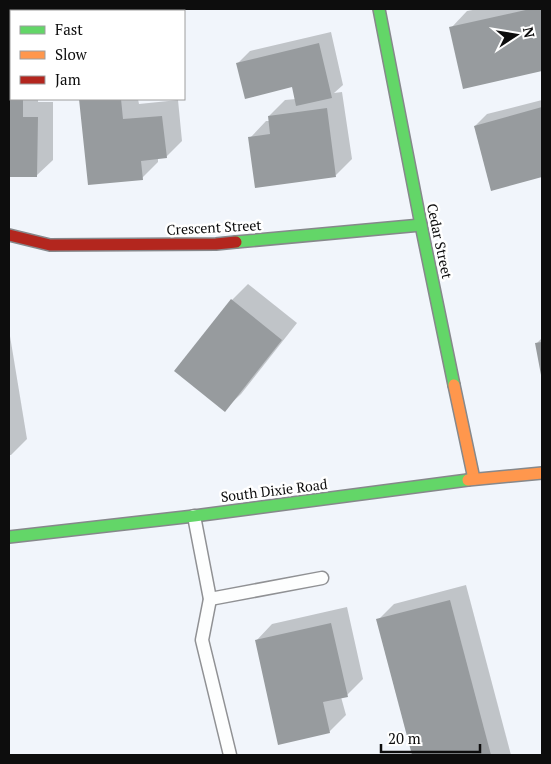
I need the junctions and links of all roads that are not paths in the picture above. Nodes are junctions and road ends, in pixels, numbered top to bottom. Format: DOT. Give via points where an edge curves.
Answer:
graph roads {
  1 [pos="379,9"];
  2 [pos="421,225"];
  3 [pos="9,235"];
  4 [pos="542,473"];
  5 [pos="474,479"];
  6 [pos="194,516"];
  7 [pos="9,538"];
  8 [pos="322,578"];
  9 [pos="210,599"];
  10 [pos="230,755"];
  1 -- 2 [label="street, Cedar Street"];
  2 -- 3 [label="street, Crescent Street" via="216,244 50,245"];
  2 -- 5 [label="street, Cedar Street"];
  4 -- 5 [label="street, South Dixie Road"];
  5 -- 6 [label="street, South Dixie Road"];
  6 -- 7 [label="street, South Dixie Road"];
  6 -- 9 [label="lane"];
  8 -- 9 [label="lane"];
  9 -- 10 [label="lane" via="202,640"];
}
